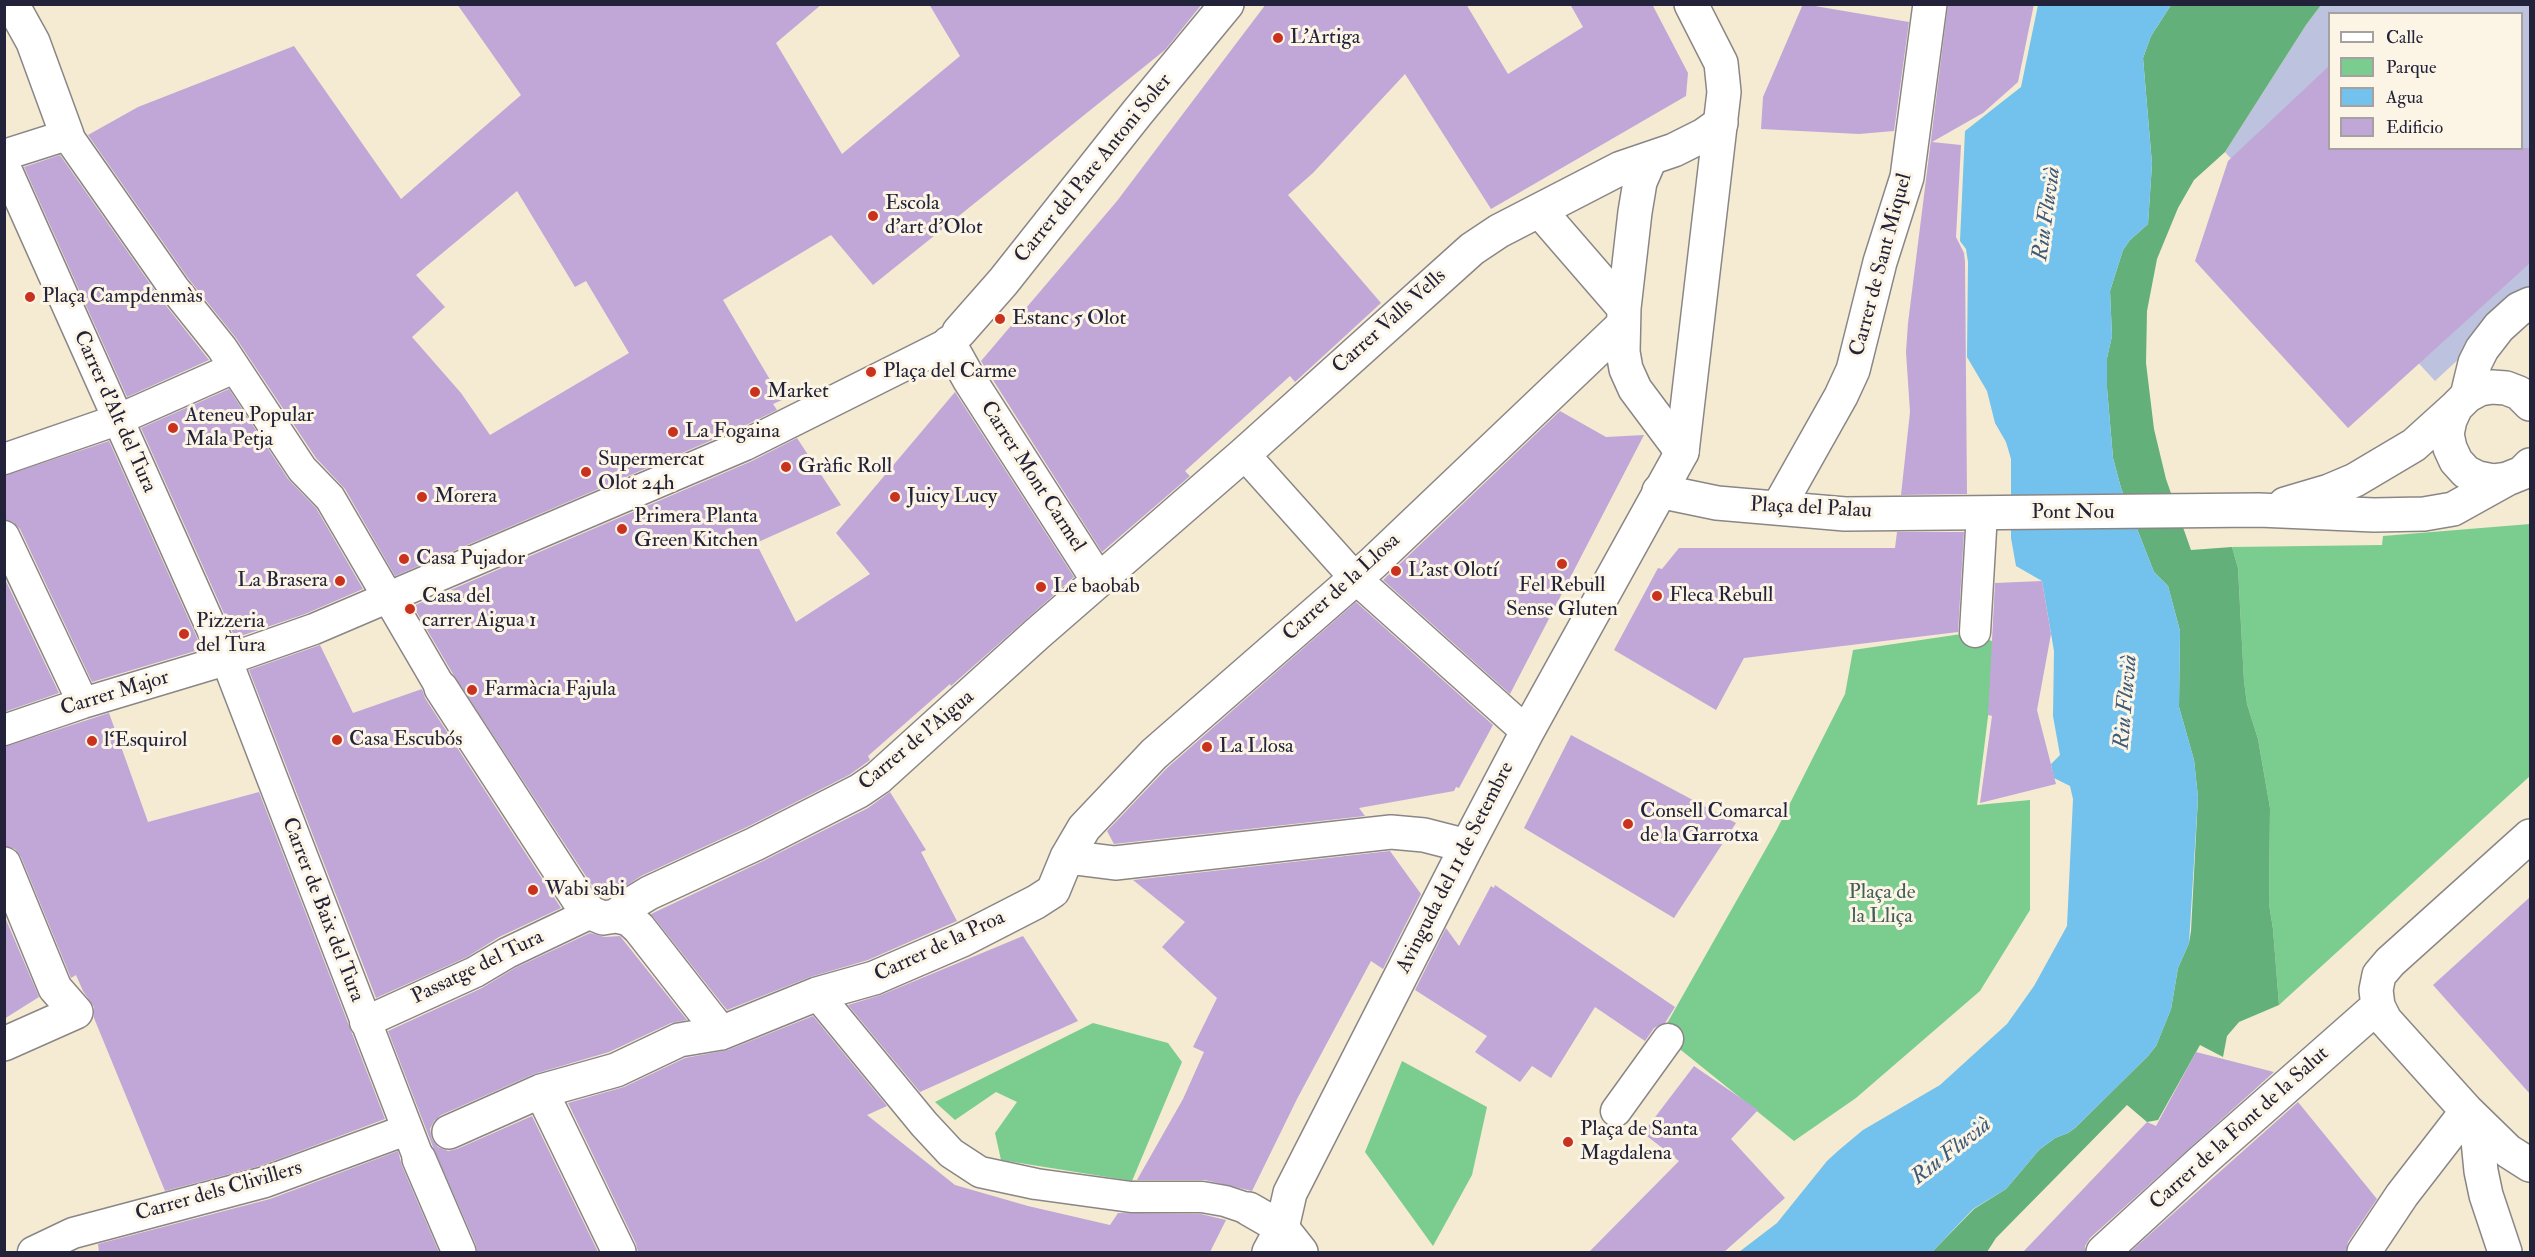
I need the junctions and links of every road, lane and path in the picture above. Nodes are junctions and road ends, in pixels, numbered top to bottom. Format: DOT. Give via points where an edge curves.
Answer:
graph roads {
  1 [pos="12,4"];
  2 [pos="1227,4"];
  3 [pos="1692,4"];
  4 [pos="1930,4"];
  5 [pos="1720,123"];
  6 [pos="67,135"];
  7 [pos="4,155"];
  8 [pos="1650,159"];
  9 [pos="4,164"];
  10 [pos="1540,211"];
  11 [pos="2530,304"];
  12 [pos="1624,316"];
  13 [pos="954,337"];
  14 [pos="234,368"];
  15 [pos="2462,401"];
  16 [pos="2530,404"];
  17 [pos="117,420"];
  18 [pos="1682,452"];
  19 [pos="1244,454"];
  20 [pos="4,459"];
  21 [pos="2523,473"];
  22 [pos="1659,491"];
  23 [pos="1778,508"];
  24 [pos="2259,510"];
  25 [pos="1996,513"];
  26 [pos="4,537"];
  27 [pos="1355,578"];
  28 [pos="1098,580"];
  29 [pos="389,597"];
  30 [pos="1975,632"];
  31 [pos="226,660"];
  32 [pos="441,688"];
  33 [pos="82,703"];
  34 [pos="4,730"];
  35 [pos="1527,732"];
  36 [pos="2530,836"];
  37 [pos="1467,846"];
  38 [pos="1067,857"];
  39 [pos="4,864"];
  40 [pos="604,914"];
  41 [pos="817,994"];
  42 [pos="694,999"];
  43 [pos="2378,1006"];
  44 [pos="365,1022"];
  45 [pos="721,1033"];
  46 [pos="1668,1039"];
  47 [pos="679,1040"];
  48 [pos="4,1044"];
  49 [pos="541,1091"];
  50 [pos="1616,1110"];
  51 [pos="2471,1115"];
  52 [pos="449,1132"];
  53 [pos="413,1146"];
  54 [pos="2530,1165"];
  55 [pos="1249,1209"];
  56 [pos="1284,1244"];
  57 [pos="33,1252"];
  58 [pos="459,1252"];
  59 [pos="619,1252"];
  60 [pos="2103,1252"];
  61 [pos="2364,1252"];
  62 [pos="2505,1252"];
  1 -- 6 [label="street" via="33,42"];
  2 -- 13 [label="street, Carrer del Pare Antoni Soler" via="1003,282"];
  3 -- 5 [label="street" via="1720,63"];
  4 -- 23 [label="street, Carrer de Sant Miquel" via="1907,177 1852,370"];
  5 -- 8 [label="street, Carrer Valls Vells"];
  5 -- 18 [label="street"];
  6 -- 7 [label="street"];
  6 -- 14 [label="street"];
  8 -- 10 [label="street, Carrer Valls Vells" via="1621,168"];
  8 -- 12 [label="street" via="1640,182"];
  9 -- 17 [label="street, Carrer d'Alt del Tura"];
  10 -- 12 [label="street"];
  10 -- 19 [label="street, Carrer Valls Vells" via="1472,249"];
  11 -- 15 [label="street" via="2499,327 2482,349"];
  12 -- 18 [label="street" via="1626,369 1635,389"];
  12 -- 27 [label="street, Carrer de la Llosa"];
  13 -- 28 [label="street, Carrer Mont Carmel" via="969,379"];
  13 -- 29 [label="street, Carrer Major" via="745,445"];
  14 -- 17 [label="street"];
  14 -- 29 [label="street" via="302,469 330,498"];
  15 -- 16 [label="street" via="2480,389 2492,387 2518,393"];
  15 -- 21 [label="street" via="2450,420 2447,434 2456,461 2466,472 2493,481"];
  15 -- 24 [label="street" via="2414,445 2355,480"];
  17 -- 20 [label="street"];
  17 -- 31 [label="street, Carrer d'Alt del Tura"];
  18 -- 22 [label="street"];
  19 -- 27 [label="street"];
  19 -- 28 [label="street, Carrer Valls Vells"];
  21 -- 24 [label="street" via="2453,509 2424,514"];
  22 -- 23 [label="street, Plaça del Palau" via="1717,503"];
  22 -- 35 [label="street, Avinguda del 11 de Setembre"];
  23 -- 25 [label="street, Plaça del Palau" via="1845,514"];
  24 -- 25 [label="street, Pont Nou"];
  25 -- 30 [label="street"];
  26 -- 33 [label="street"];
  27 -- 35 [label="street"];
  27 -- 38 [label="street, Carrer de la Llosa" via="1154,754 1084,828"];
  28 -- 40 [label="street, Carrer de l'Aigua" via="859,791"];
  29 -- 31 [label="street, Carrer Major"];
  29 -- 32 [label="street"];
  31 -- 33 [label="street, Carrer Major"];
  31 -- 44 [label="street, Carrer de Baix del Tura"];
  32 -- 40 [label="street" via="580,902"];
  33 -- 34 [label="street, Carrer Major"];
  35 -- 37 [label="street, Avinguda del 11 de Setembre"];
  36 -- 43 [label="street" via="2379,975"];
  37 -- 38 [label="street" via="1424,835 1391,832 1115,863"];
  37 -- 56 [label="street, Avinguda del 11 de Setembre" via="1290,1193"];
  38 -- 41 [label="street, Carrer de la Proa" via="1053,891 1036,902 874,978"];
  39 -- 48 [label="street" via="55,988 76,1012"];
  40 -- 42 [label="street" via="629,919 639,928"];
  40 -- 44 [label="street, Passatge del Tura" via="507,953 476,972"];
  41 -- 45 [label="street, Carrer de la Proa"];
  41 -- 55 [label="street" via="924,1124 951,1153 980,1172 1131,1197 1202,1197"];
  42 -- 45 [label="street"];
  42 -- 47 [label="street" via="694,1020"];
  43 -- 51 [label="street" via="2385,1020"];
  43 -- 60 [label="street, Carrer de la Font de la Salut"];
  44 -- 53 [label="street, Carrer de Baix del Tura"];
  45 -- 47 [label="street, Carrer de la Proa"];
  46 -- 50 [label="street"];
  47 -- 49 [label="street, Carrer de la Proa" via="616,1070"];
  49 -- 52 [label="street, Carrer de la Proa"];
  49 -- 59 [label="street"];
  51 -- 54 [label="street" via="2508,1151"];
  51 -- 61 [label="street" via="2402,1195"];
  51 -- 62 [label="street" via="2486,1195"];
  52 -- 53 [label="street, Carrer de la Proa"];
  53 -- 57 [label="street, Carrer dels Clivillers" via="74,1233"];
  53 -- 58 [label="street"];
  55 -- 56 [label="street"];
}
